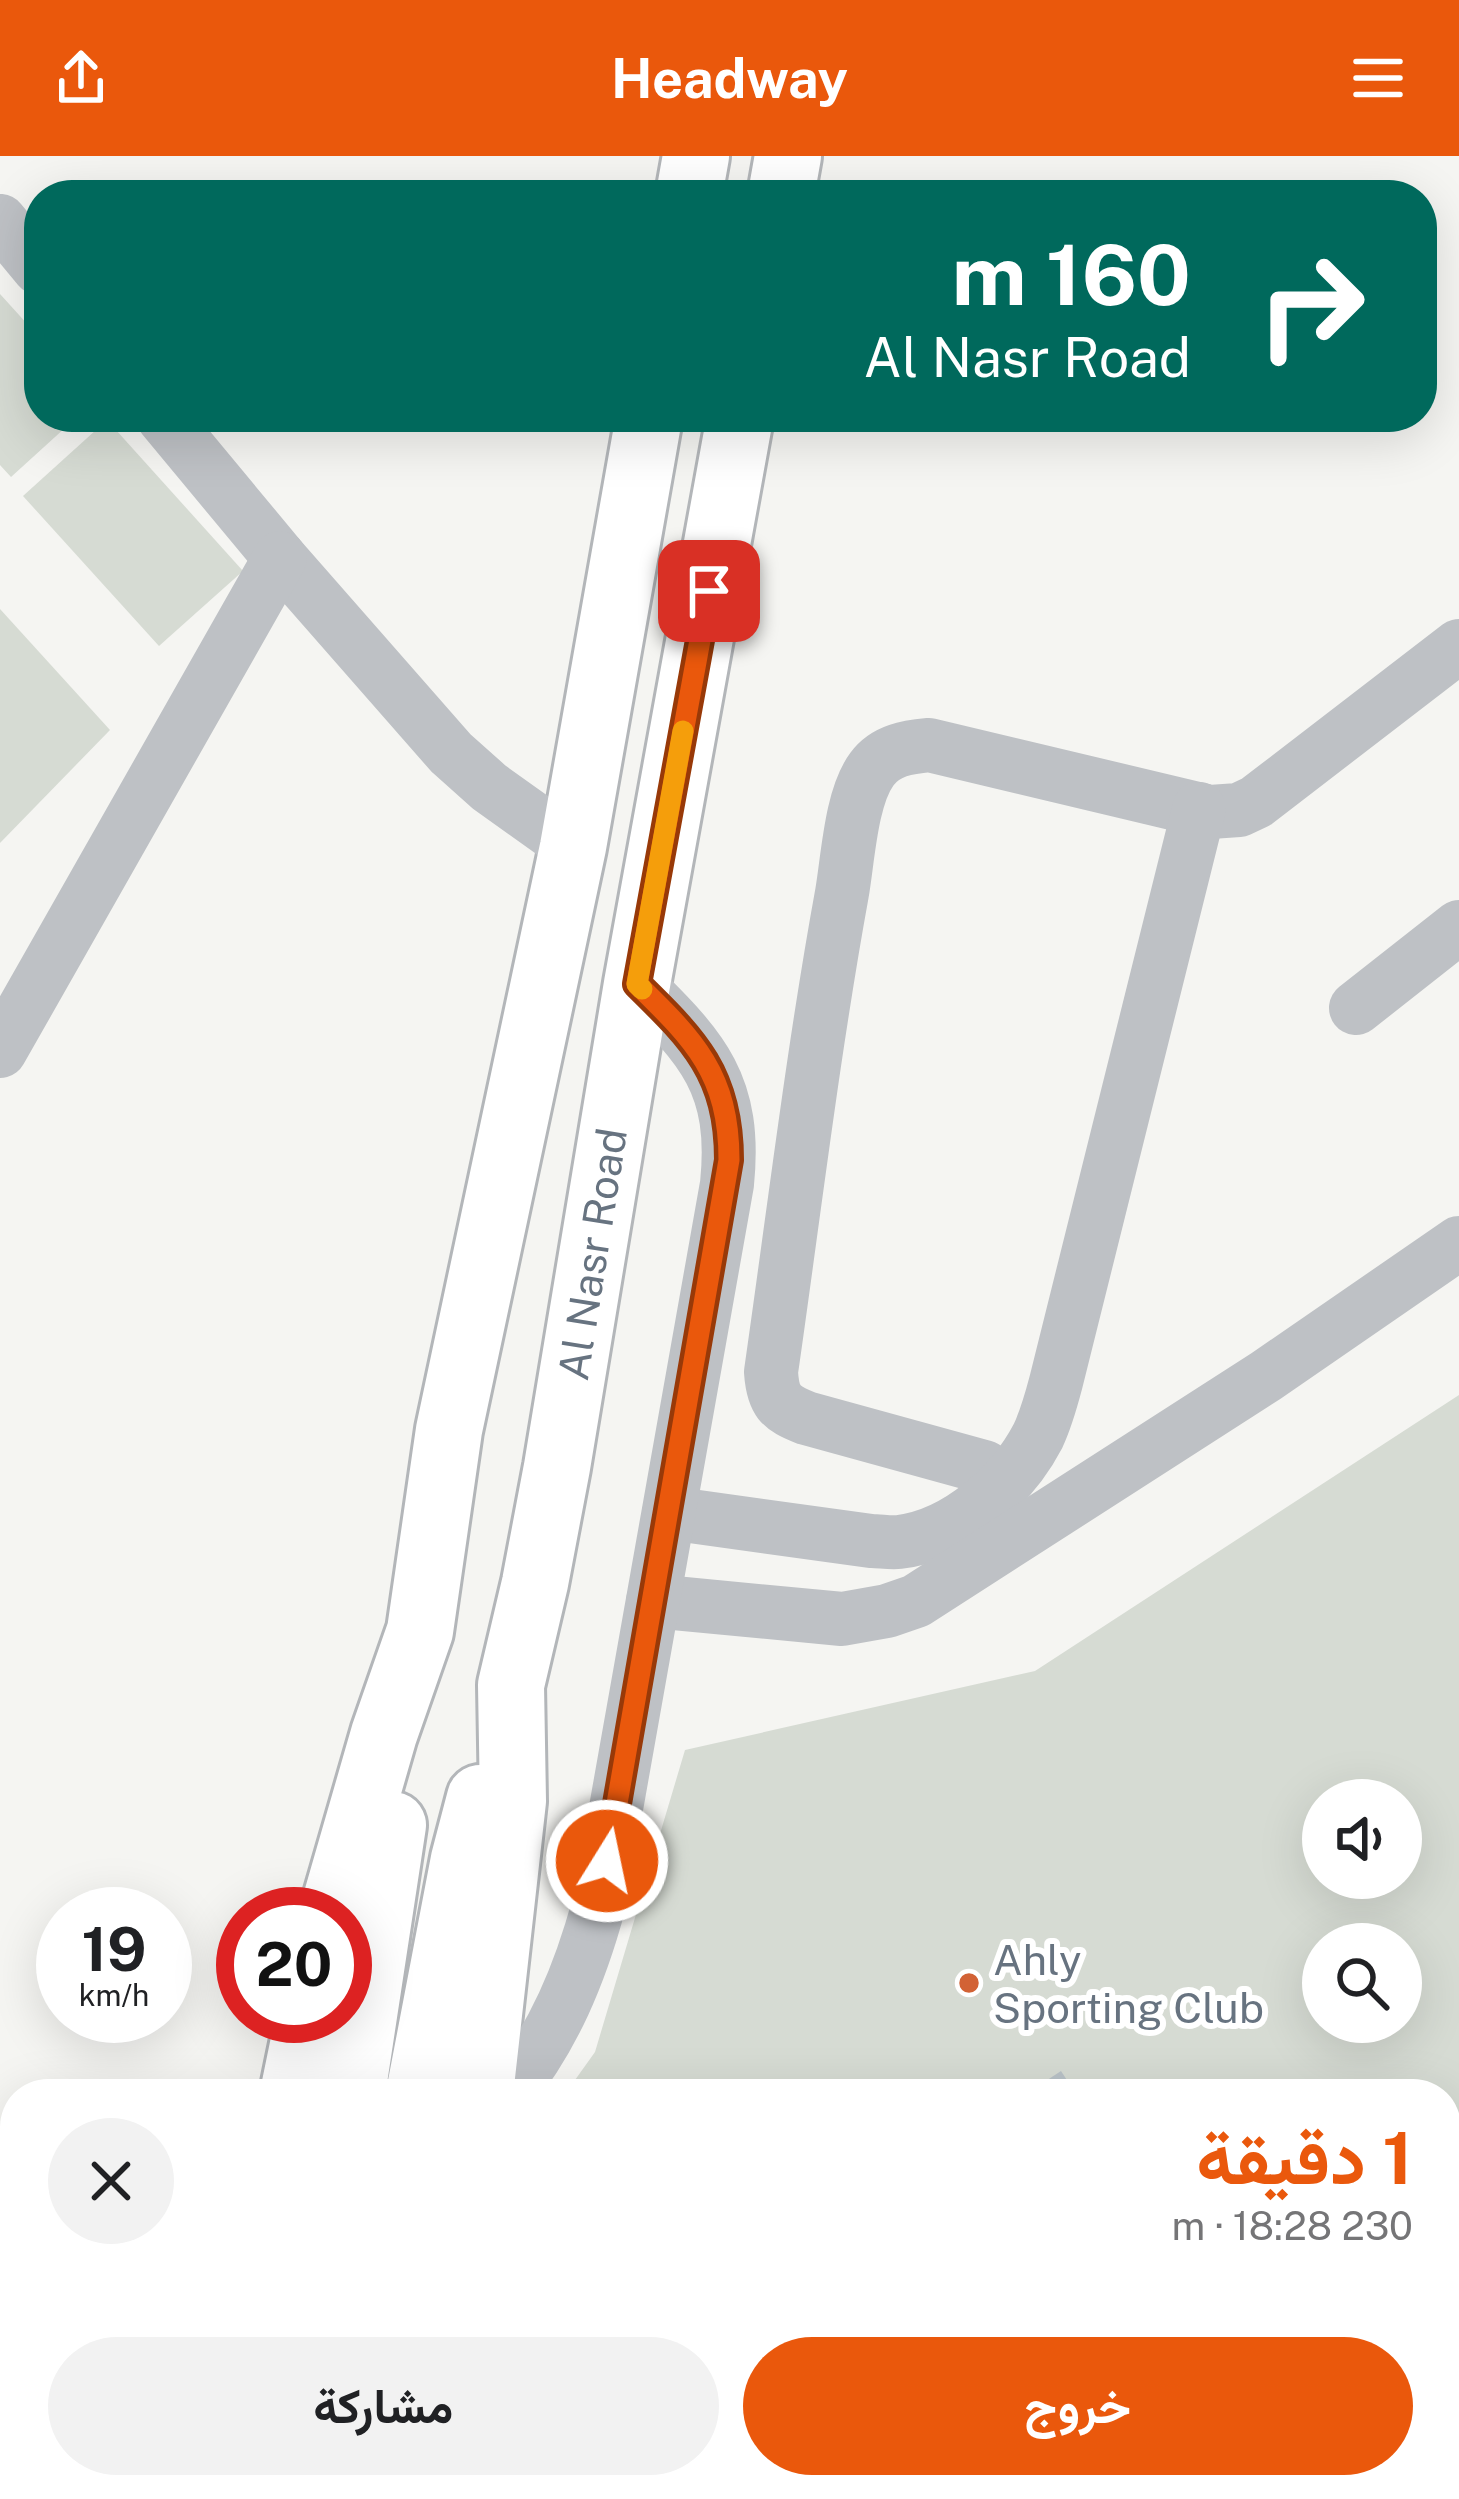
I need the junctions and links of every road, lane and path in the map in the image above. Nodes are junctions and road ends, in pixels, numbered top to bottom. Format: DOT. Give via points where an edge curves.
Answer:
graph roads {
  1 [pos="0,221"];
  2 [pos="24,250"];
  3 [pos="175,432"];
  4 [pos="647,432"];
  5 [pos="737,432"];
  6 [pos="280,558"];
  7 [pos="1459,646"];
  8 [pos="1198,809"];
  9 [pos="573,847"];
  10 [pos="1459,927"];
  11 [pos="637,984"];
  12 [pos="1356,1008"];
  13 [pos="0,1051"];
  14 [pos="1459,1243"];
  15 [pos="1000,1486"];
  16 [pos="669,1513"];
  17 [pos="653,1601"];
  18 [pos="420,1631"];
  19 [pos="511,1684"];
  20 [pos="340,1887"];
  21 [pos="303,2043"];
  22 [pos="296,2079"];
  23 [pos="354,2079"];
  24 [pos="421,2079"];
  25 [pos="482,2079"];
  26 [pos="519,2079"];
  1 -- 2 [label="lane"];
  3 -- 6 [label="lane"];
  4 -- 9 [label="highway"];
  5 -- 11 [label="highway, Al Nasr Road"];
  6 -- 9 [label="lane" via="451,753"];
  6 -- 13 [label="lane"];
  7 -- 8 [label="lane" via="1256,802"];
  8 -- 15 [label="lane" via="1046,1417"];
  8 -- 15 [label="lane" via="929,746 886,755 860,796 791,1219 772,1391 806,1418 984,1466"];
  9 -- 18 [label="highway" via="449,1430"];
  10 -- 12 [label="lane"];
  11 -- 16 [label="lane" via="705,1059 729,1137"];
  11 -- 19 [label="highway, Al Nasr Road" via="557,1467"];
  14 -- 17 [label="lane" via="916,1600 842,1619"];
  15 -- 16 [label="lane" via="953,1522 898,1542"];
  16 -- 17 [label="lane"];
  17 -- 26 [label="lane" via="586,1953"];
  18 -- 20 [label="highway"];
  18 -- 23 [label="highway"];
  19 -- 24 [label="highway" via="464,1859"];
  19 -- 25 [label="highway, Al Nasr Road" via="512,1801"];
  21 -- 22 [label="highway"];
}
